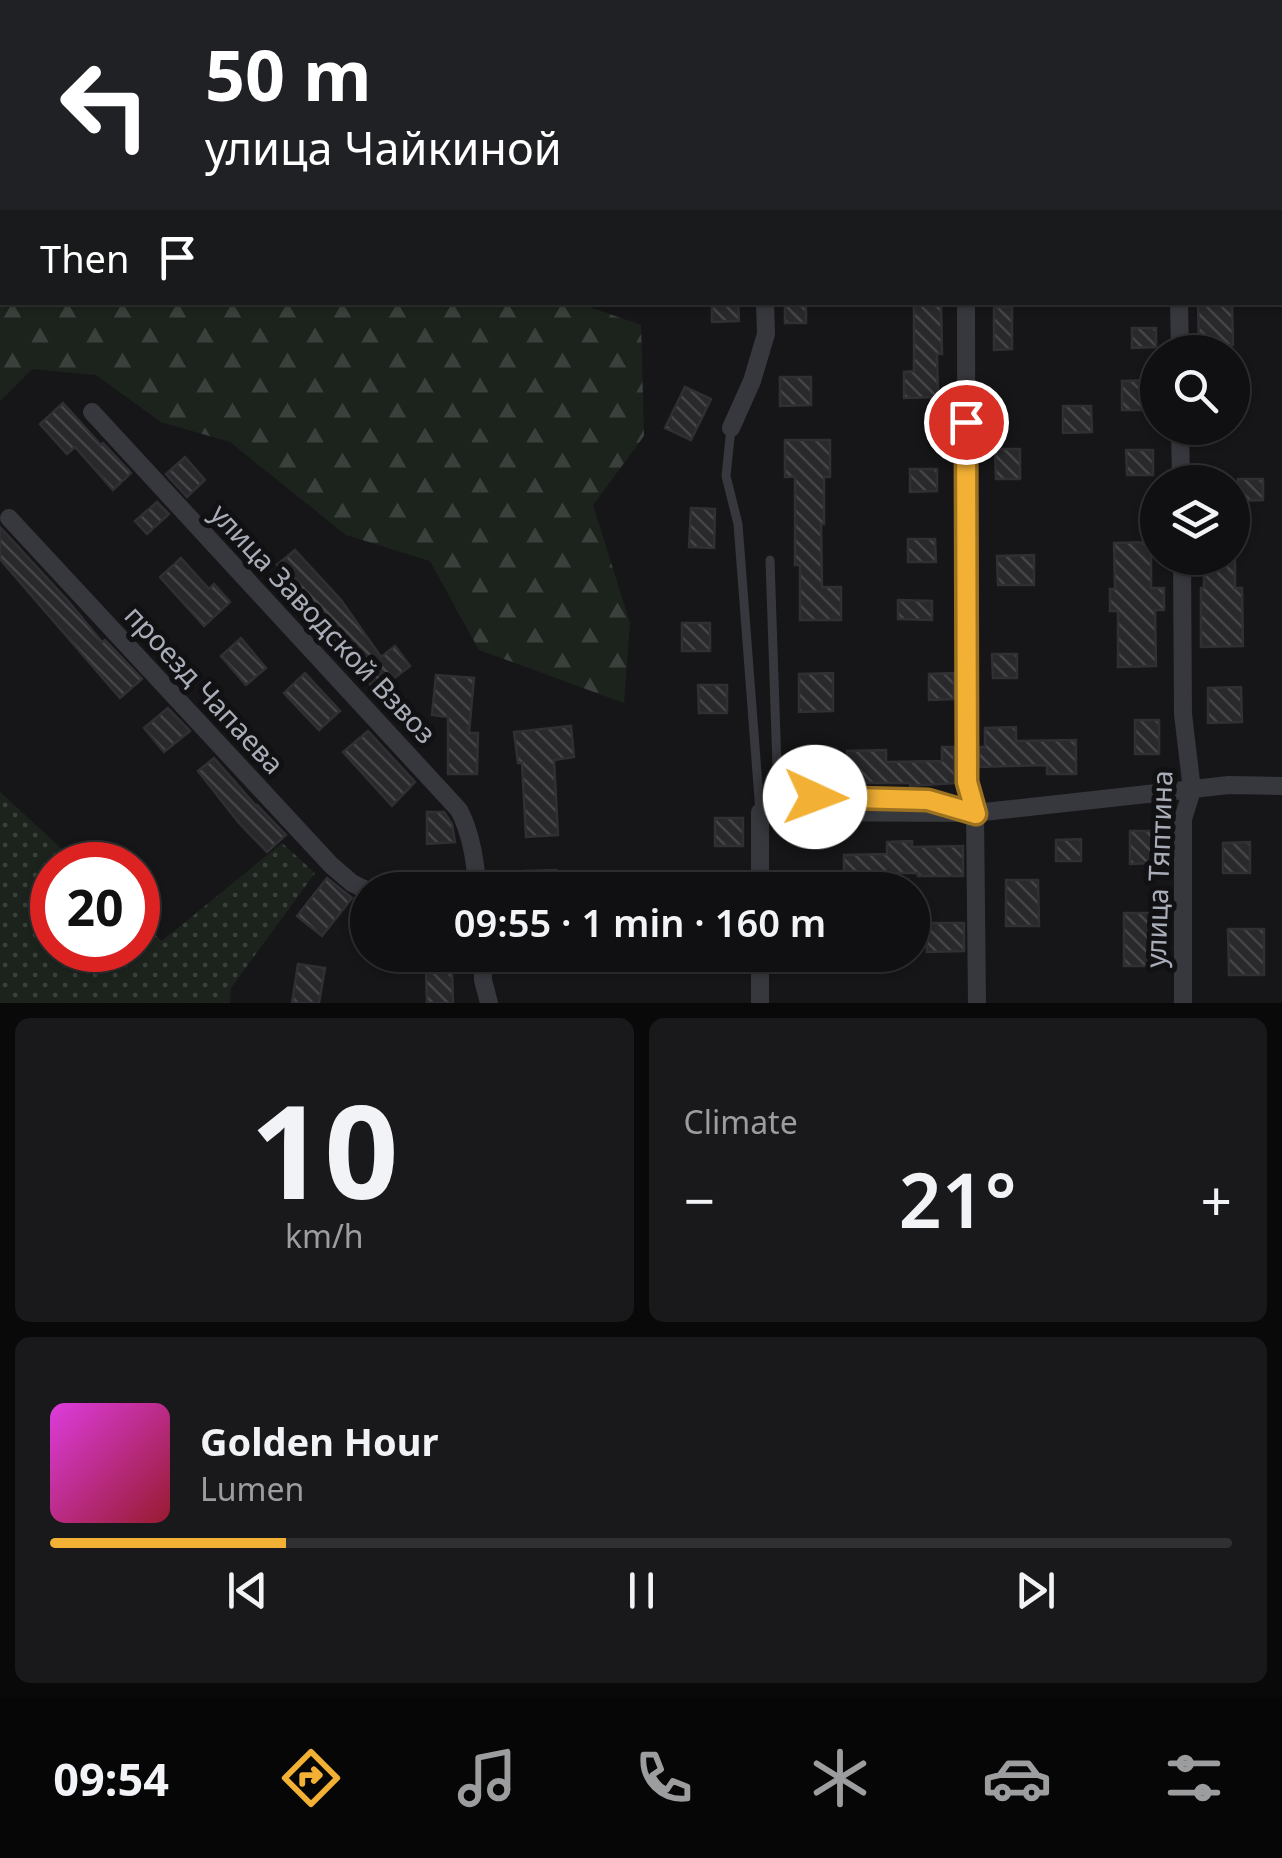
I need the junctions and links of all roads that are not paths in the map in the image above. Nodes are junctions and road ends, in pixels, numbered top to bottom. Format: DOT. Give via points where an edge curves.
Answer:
graph roads {
  1 [pos="765,305"];
  2 [pos="966,305"];
  3 [pos="1179,305"];
  4 [pos="1180,335"];
  5 [pos="92,412"];
  6 [pos="731,428"];
  7 [pos="9,518"];
  8 [pos="770,560"];
  9 [pos="1182,575"];
  10 [pos="1282,786"];
  11 [pos="1192,790"];
  12 [pos="760,812"];
  13 [pos="976,814"];
  14 [pos="476,872"];
  15 [pos="760,872"];
  16 [pos="350,881"];
  17 [pos="483,972"];
  18 [pos="760,972"];
  19 [pos="489,1003"];
  20 [pos="760,1003"];
  21 [pos="977,1003"];
  22 [pos="1182,1003"];
  1 -- 6 [label="street" via="766,334"];
  2 -- 13 [label="street" via="967,782"];
  3 -- 4 [label="street"];
  5 -- 14 [label="street, улица Заводской Взвоз" via="458,810"];
  6 -- 12 [label="lane" via="726,476 738,524"];
  7 -- 16 [label="street, проезд Чапаева"];
  8 -- 13 [label="lane" via="778,796 928,800"];
  9 -- 11 [label="street, улица Тяптина" via="1183,714"];
  10 -- 11 [label="street"];
  11 -- 13 [label="street"];
  11 -- 22 [label="street, улица Тяптина" via="1183,819"];
  12 -- 13 [label="street"];
  12 -- 15 [label="street"];
  13 -- 21 [label="street"];
  17 -- 19 [label="street"];
  18 -- 20 [label="street"];
}
